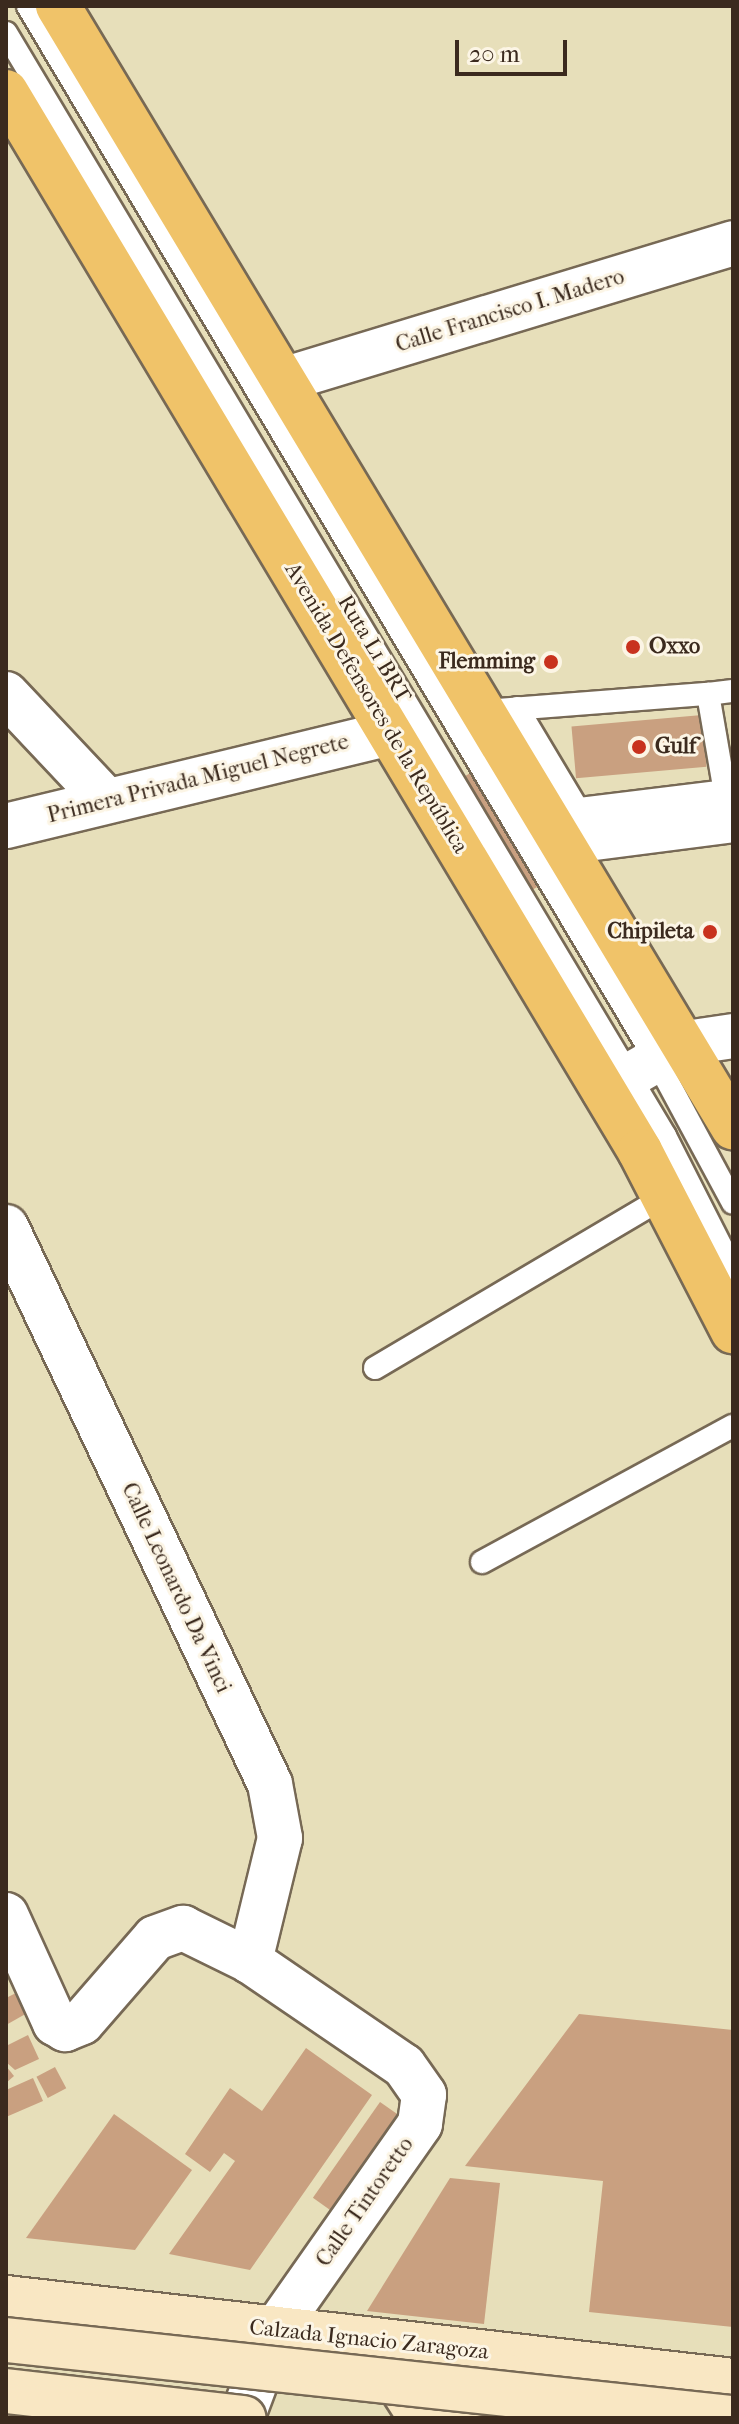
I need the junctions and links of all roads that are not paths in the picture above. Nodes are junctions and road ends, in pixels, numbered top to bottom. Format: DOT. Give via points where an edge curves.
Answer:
graph roads {
  1 [pos="28,6"];
  2 [pos="58,6"];
  3 [pos="6,33"];
  4 [pos="6,92"];
  5 [pos="733,243"];
  6 [pos="286,379"];
  7 [pos="733,691"];
  8 [pos="6,694"];
  9 [pos="708,694"];
  10 [pos="501,709"];
  11 [pos="390,733"];
  12 [pos="106,800"];
  13 [pos="730,811"];
  14 [pos="6,826"];
  15 [pos="570,826"];
  16 [pos="733,1036"];
  17 [pos="643,1067"];
  18 [pos="733,1127"];
  19 [pos="664,1197"];
  20 [pos="733,1203"];
  21 [pos="6,1227"];
  22 [pos="733,1270"];
  23 [pos="733,1331"];
  24 [pos="375,1368"];
  25 [pos="733,1426"];
  26 [pos="482,1562"];
  27 [pos="6,1915"];
  28 [pos="250,1961"];
  29 [pos="6,2298"];
  30 [pos="275,2330"];
  31 [pos="369,2339"];
  32 [pos="6,2340"];
  33 [pos="529,2358"];
  34 [pos="733,2381"];
  35 [pos="6,2391"];
  36 [pos="242,2418"];
  37 [pos="421,2418"];
  38 [pos="452,2418"];
  39 [pos="730,2418"];
  1 -- 17 [label="lane, Ruta L1 BRT"];
  2 -- 6 [label="main road, Avenida Defensores de la República"];
  3 -- 17 [label="lane, Ruta L1 BRT"];
  4 -- 11 [label="main road, Avenida Defensores de la República"];
  5 -- 6 [label="street, Calle Francisco I. Madero"];
  6 -- 10 [label="main road, Avenida Defensores de la República"];
  7 -- 9 [label="lane"];
  8 -- 12 [label="street"];
  9 -- 10 [label="lane"];
  9 -- 13 [label="lane"];
  10 -- 15 [label="main road, Avenida Defensores de la República"];
  11 -- 12 [label="street, Primera Privada Miguel Negrete"];
  11 -- 17 [label="main road, Avenida Defensores de la República"];
  12 -- 14 [label="street, Primera Privada Miguel Negrete"];
  13 -- 15 [label="street"];
  15 -- 17 [label="main road, Avenida Defensores de la República"];
  16 -- 17 [label="street"];
  17 -- 18 [label="main road, Avenida Defensores de la República"];
  17 -- 19 [label="main road, Avenida Defensores de la República"];
  17 -- 20 [label="lane, Ruta L1 BRT"];
  17 -- 22 [label="lane, Ruta L1 BRT"];
  19 -- 23 [label="main road, Avenida Defensores de la República"];
  19 -- 24 [label="lane"];
  21 -- 28 [label="street, Calle Leonardo Da Vinci" via="270,1784 280,1838"];
  25 -- 26 [label="lane"];
  27 -- 28 [label="street, Calle Tintoretto" via="55,2023 65,2029 82,2022 168,1930 183,1928"];
  28 -- 30 [label="street, Calle Tintoretto" via="404,2066 424,2095 420,2124"];
  29 -- 30 [label="main road, Calzada Ignacio Zaragoza"];
  30 -- 31 [label="main road, Calzada Ignacio Zaragoza"];
  30 -- 36 [label="street, Calle Tintoretto"];
  31 -- 33 [label="main road, Calzada Ignacio Zaragoza"];
  31 -- 37 [label="main road"];
  32 -- 39 [label="main road, Calzada Ignacio Zaragoza, bridge"];
  33 -- 34 [label="main road, Calzada Ignacio Zaragoza"];
  33 -- 38 [label="main road"];
  35 -- 36 [label="main road, bridge"];
}
